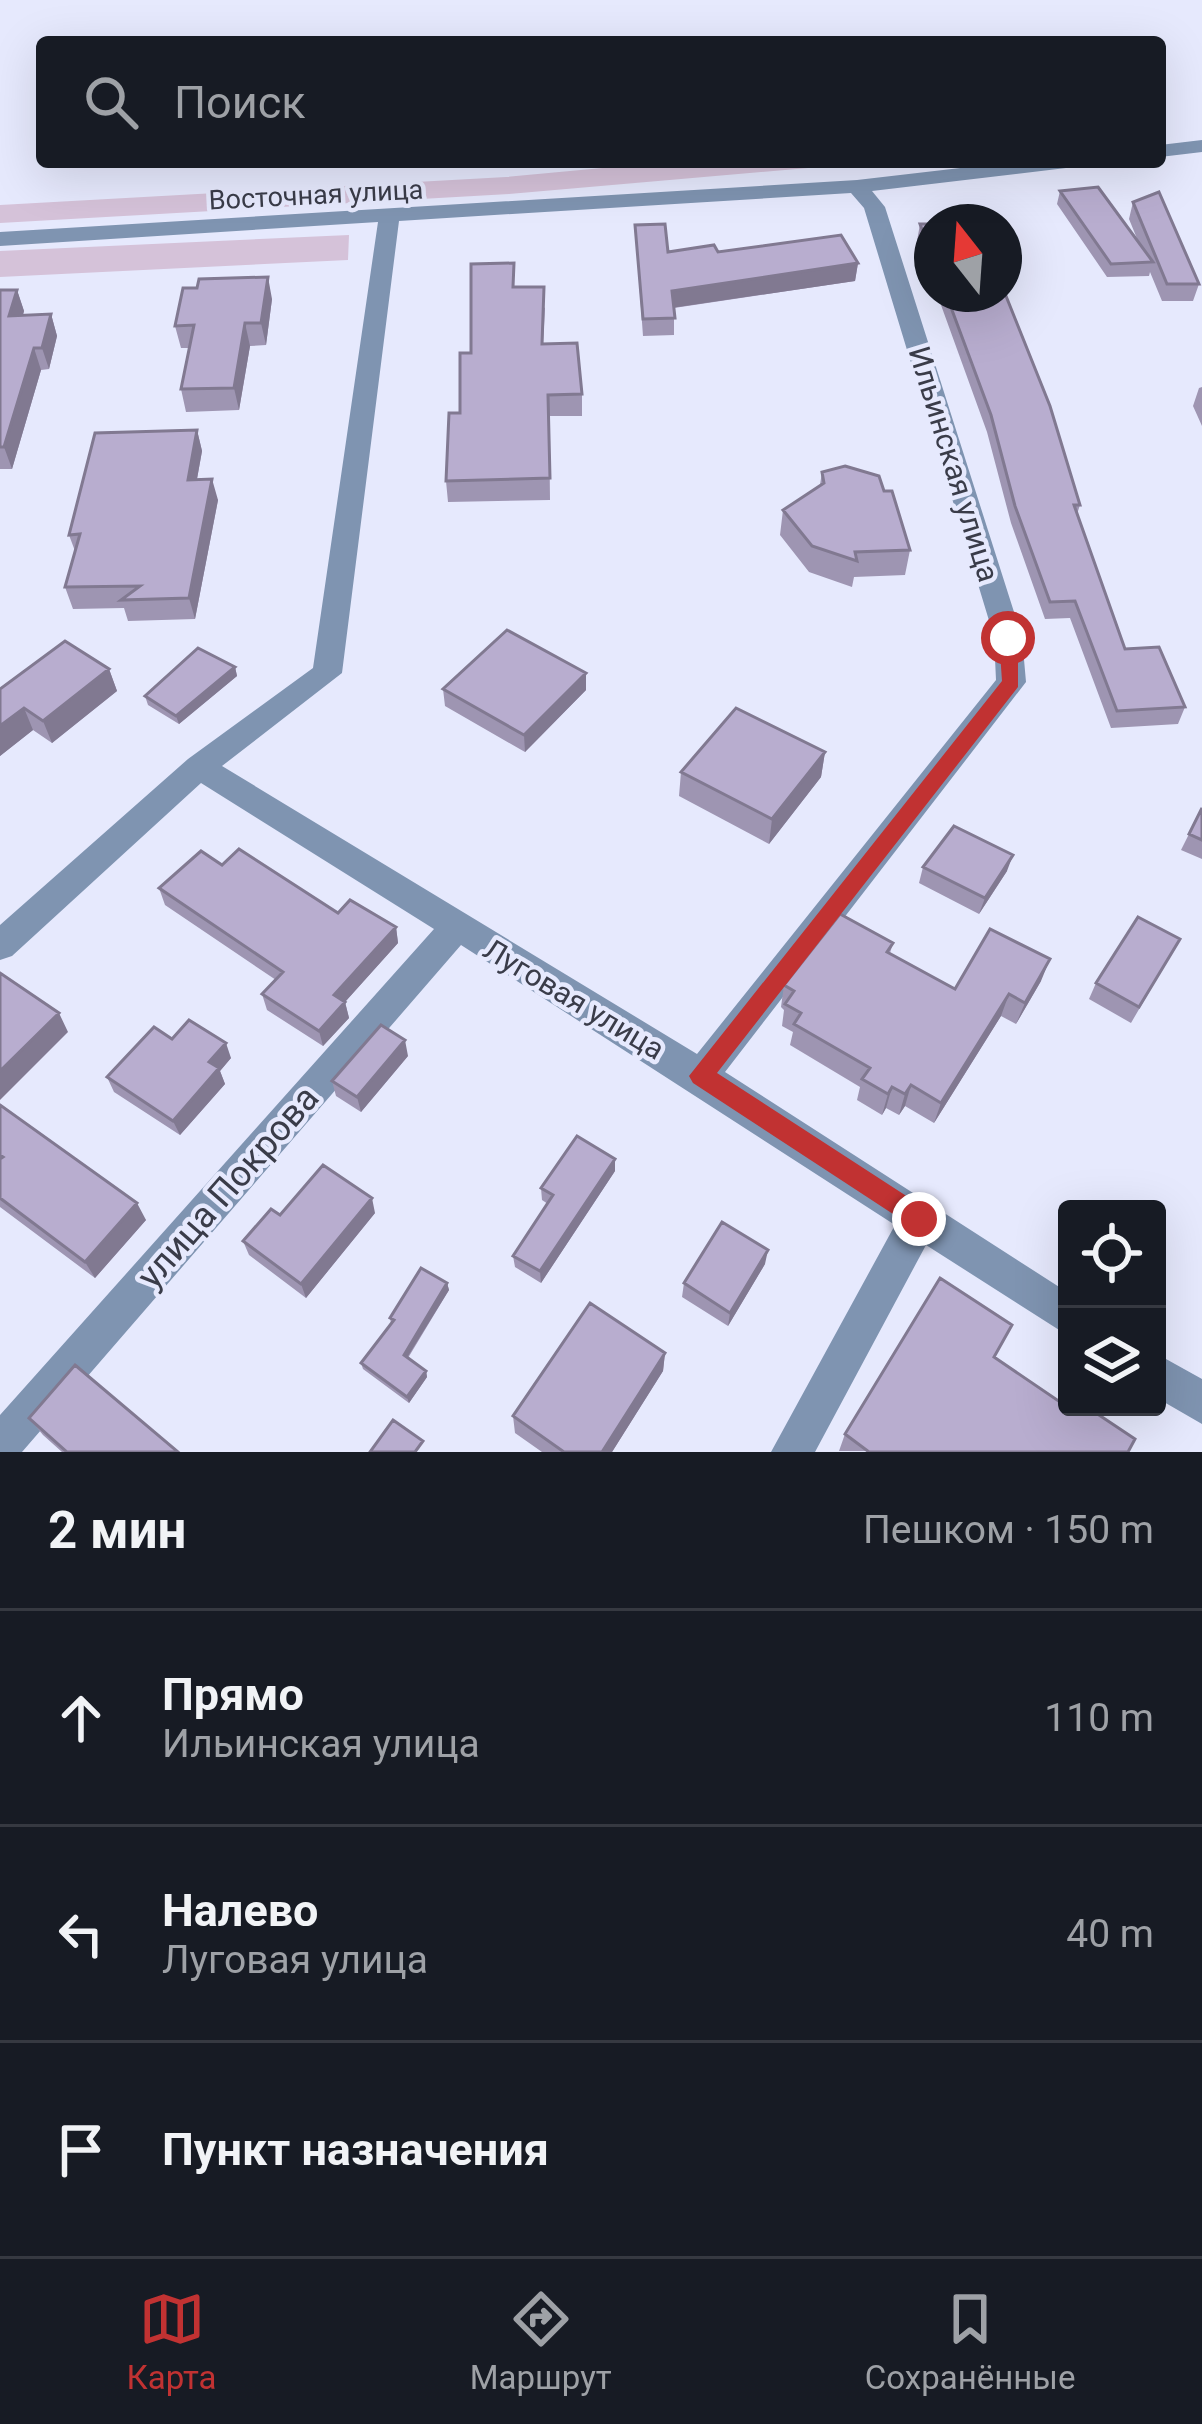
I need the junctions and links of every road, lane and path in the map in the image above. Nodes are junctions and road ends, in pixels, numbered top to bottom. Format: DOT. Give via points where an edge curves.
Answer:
graph roads {
  1 [pos="1202,146"];
  2 [pos="1166,150"];
  3 [pos="1014,168"];
  4 [pos="857,186"];
  5 [pos="389,218"];
  6 [pos="0,239"];
  7 [pos="199,767"];
  8 [pos="455,927"];
  9 [pos="0,946"];
  10 [pos="701,1076"];
  11 [pos="919,1219"];
  12 [pos="1058,1309"];
  13 [pos="1166,1380"];
  14 [pos="1202,1403"];
  15 [pos="0,1446"];
  16 [pos="792,1452"];
  1 -- 2 [label="street"];
  3 -- 4 [label="street, Восточная улица"];
  4 -- 5 [label="street, Восточная улица"];
  4 -- 10 [label="street, Ильинская улица" via="874,207 1008,638 1011,682"];
  5 -- 6 [label="street, Восточная улица"];
  5 -- 7 [label="street" via="327,673"];
  7 -- 8 [label="street, Луговая улица"];
  7 -- 9 [label="street"];
  8 -- 10 [label="street, Луговая улица"];
  8 -- 15 [label="street, улица Покрова"];
  10 -- 11 [label="street, Луговая улица"];
  11 -- 12 [label="street, Луговая улица"];
  11 -- 16 [label="street"];
  13 -- 14 [label="street"];
}
